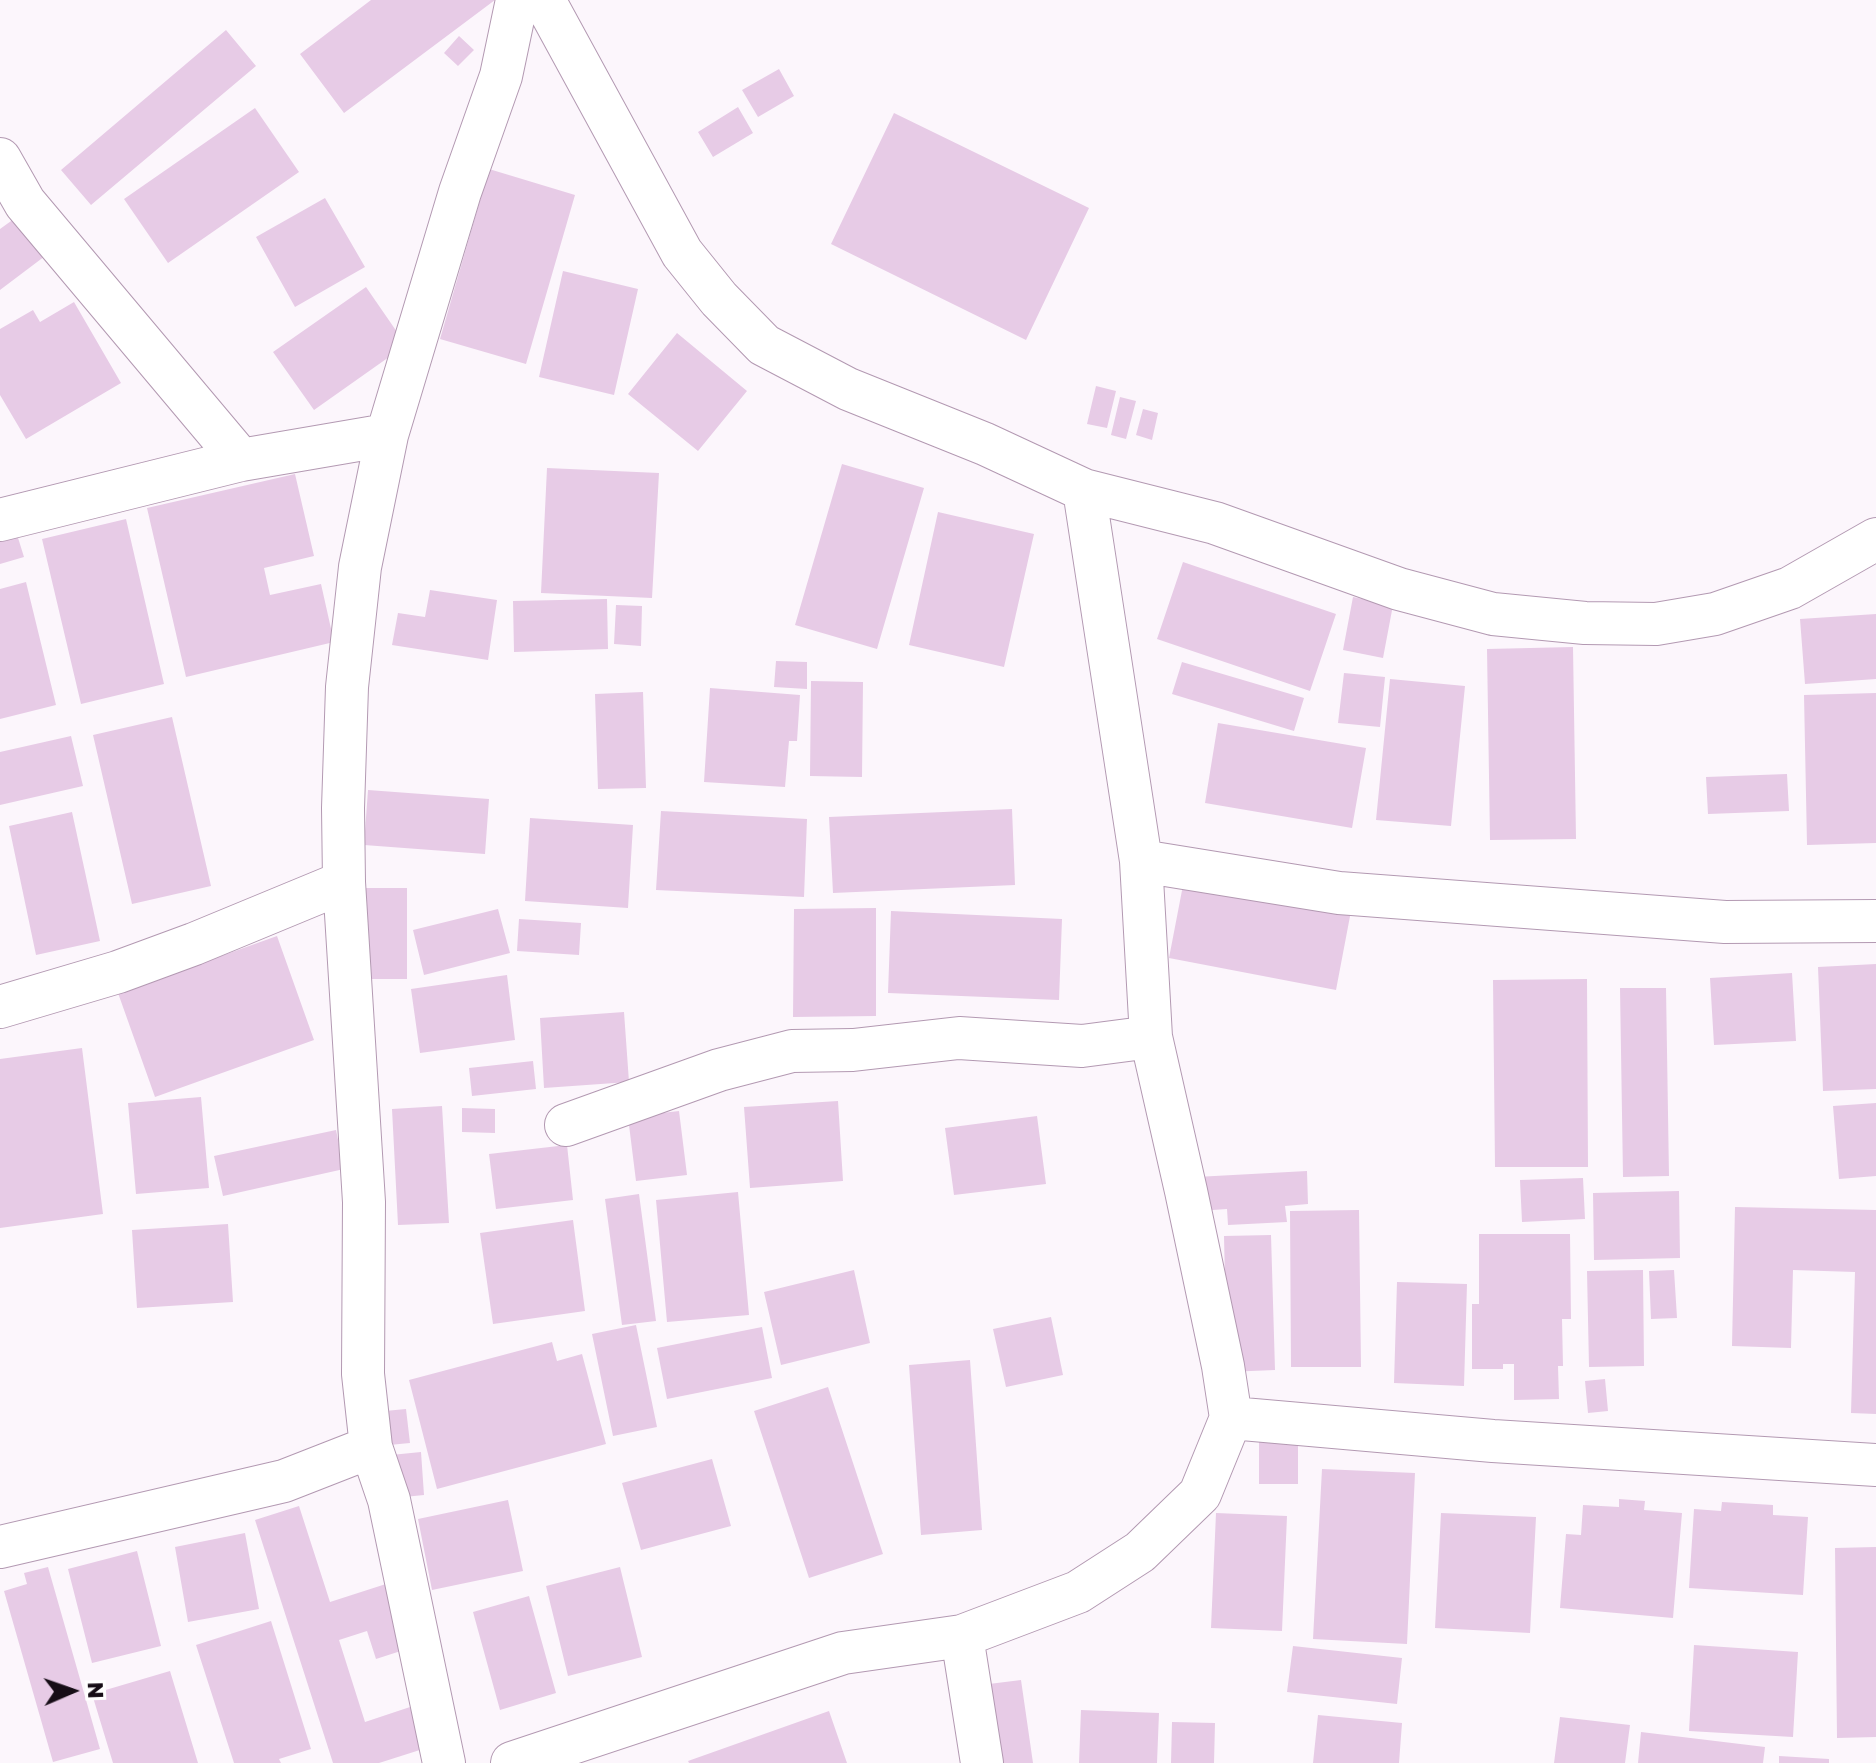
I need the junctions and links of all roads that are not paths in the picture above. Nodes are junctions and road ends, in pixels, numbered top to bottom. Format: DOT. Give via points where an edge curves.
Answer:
graph roads {
  1 [pos="517,0"];
  2 [pos="544,0"];
  3 [pos="0,159"];
  4 [pos="387,435"];
  5 [pos="241,460"];
  6 [pos="1084,490"];
  7 [pos="0,520"];
  8 [pos="1876,539"];
  9 [pos="1141,861"];
  10 [pos="344,882"];
  11 [pos="1876,921"];
  12 [pos="0,1007"];
  13 [pos="1151,1037"];
  14 [pos="566,1125"];
  15 [pos="1231,1418"];
  16 [pos="371,1447"];
  17 [pos="1876,1465"];
  18 [pos="0,1547"];
  19 [pos="962,1636"];
  20 [pos="444,1763"];
  21 [pos="512,1763"];
  22 [pos="982,1763"];
  1 -- 4 [label="street" via="501,76"];
  2 -- 6 [label="street" via="682,253 764,345 848,389"];
  3 -- 5 [label="street" via="25,203"];
  4 -- 5 [label="street"];
  4 -- 10 [label="street" via="360,567 347,687"];
  5 -- 7 [label="street"];
  6 -- 8 [label="street" via="1215,523 1399,589 1493,614 1585,623 1656,624 1715,614 1790,588"];
  6 -- 9 [label="street"];
  9 -- 11 [label="street" via="1339,893 1725,922"];
  9 -- 13 [label="street"];
  10 -- 12 [label="street" via="118,972"];
  10 -- 16 [label="street" via="364,1202 363,1374"];
  13 -- 14 [label="street" via="1082,1046 959,1038 792,1051 719,1070"];
  13 -- 15 [label="street"];
  15 -- 17 [label="street"];
  15 -- 19 [label="street" via="1200,1494 1140,1552 1078,1592"];
  16 -- 18 [label="street" via="284,1481"];
  16 -- 20 [label="street" via="389,1500"];
  19 -- 21 [label="street" via="843,1653"];
  19 -- 22 [label="street"];
}
